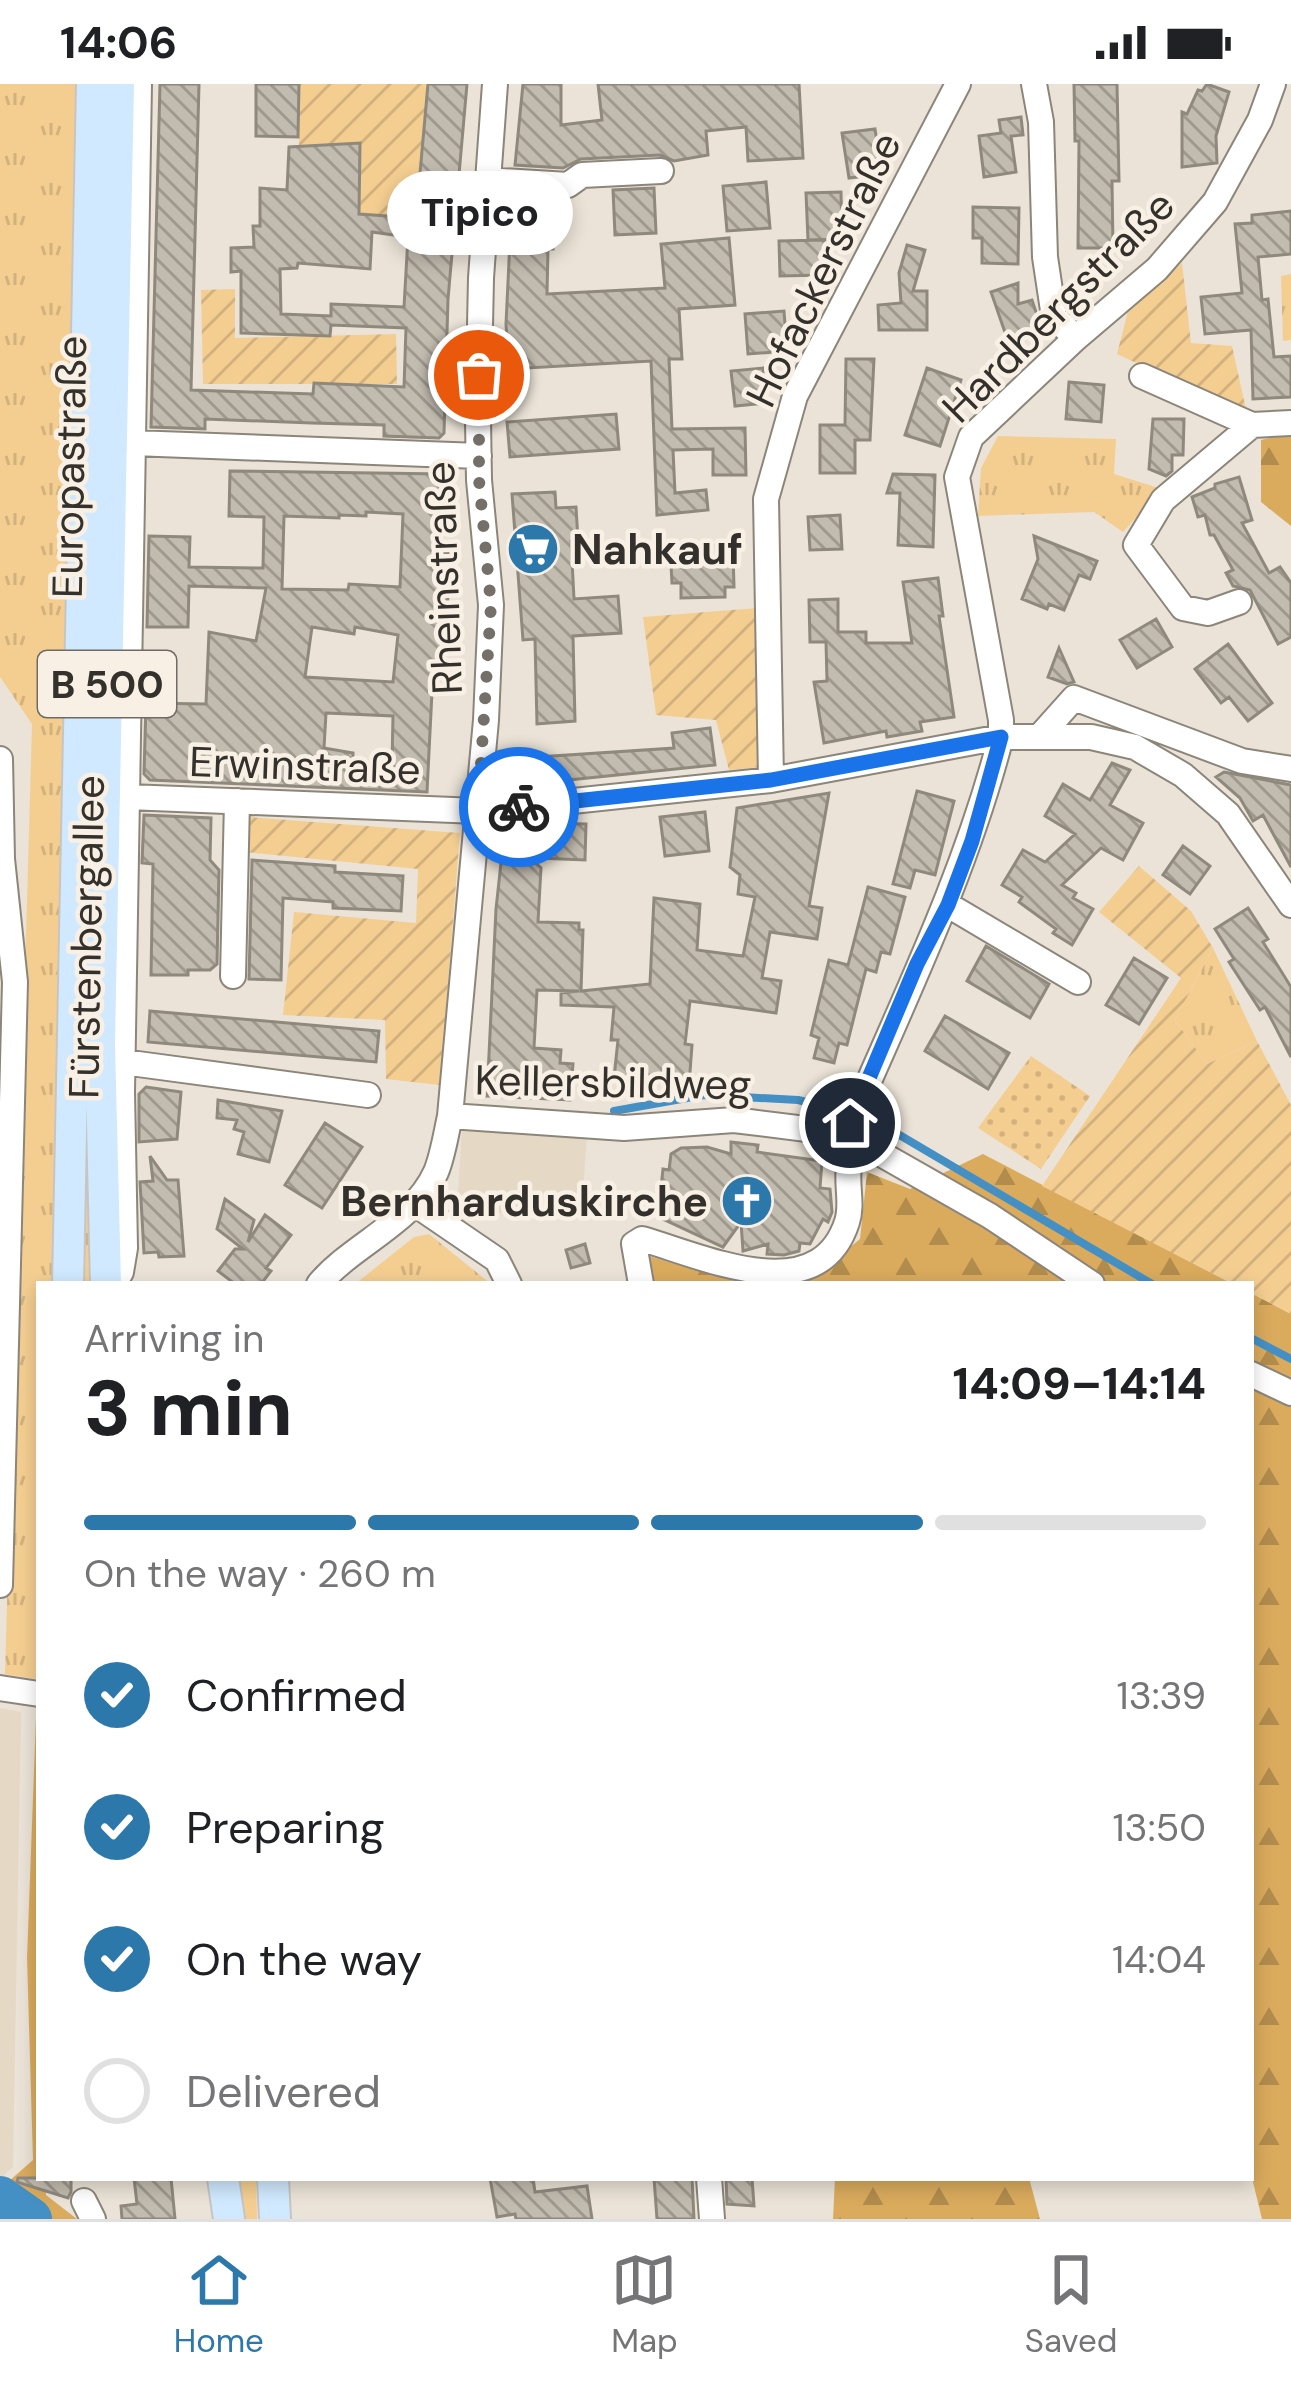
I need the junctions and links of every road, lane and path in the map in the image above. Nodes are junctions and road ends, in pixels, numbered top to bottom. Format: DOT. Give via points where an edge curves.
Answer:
graph roads {
  1 [pos="92,84"];
  2 [pos="119,84"];
  3 [pos="139,84"];
  4 [pos="495,84"];
  5 [pos="958,84"];
  6 [pos="1034,84"];
  7 [pos="1273,84"];
  8 [pos="661,171"];
  9 [pos="487,180"];
  10 [pos="1076,338"];
  11 [pos="1142,376"];
  12 [pos="1291,423"];
  13 [pos="1252,425"];
  14 [pos="133,443"];
  15 [pos="479,456"];
  16 [pos="1239,602"];
  17 [pos="1040,736"];
  18 [pos="1001,737"];
  19 [pos="0,759"];
  20 [pos="1291,769"];
  21 [pos="771,780"];
  22 [pos="128,797"];
  23 [pos="237,801"];
  24 [pos="478,811"];
  25 [pos="948,905"];
  26 [pos="1291,905"];
  27 [pos="233,976"];
  28 [pos="1078,982"];
  29 [pos="7,1055"];
  30 [pos="123,1062"];
  31 [pos="368,1095"];
  32 [pos="450,1116"];
  33 [pos="853,1125"];
  34 [pos="415,1204"];
  35 [pos="4,1275"];
  36 [pos="68,1281"];
  37 [pos="110,1281"];
  38 [pos="113,1281"];
  39 [pos="322,1281"];
  40 [pos="507,1281"];
  41 [pos="640,1281"];
  42 [pos="1088,1281"];
  43 [pos="1254,1375"];
  44 [pos="1291,1393"];
  45 [pos="0,1585"];
  46 [pos="0,1688"];
  47 [pos="36,1694"];
  48 [pos="223,2181"];
  49 [pos="273,2181"];
  50 [pos="709,2181"];
  51 [pos="229,2219"];
  52 [pos="275,2219"];
  53 [pos="712,2219"];
  1 -- 36 [label="main road, Europastraße / B 500"];
  2 -- 37 [label="main road, Europastraße / B 500" via="100,1044"];
  3 -- 14 [label="street, Fürstenbergallee"];
  4 -- 9 [label="street, Rheinstraße"];
  5 -- 21 [label="street, Hofackerstraße" via="796,396 766,499"];
  6 -- 10 [label="street" via="1054,316"];
  7 -- 10 [label="street, Hardbergstraße" via="1215,202 1157,269"];
  8 -- 9 [label="street" via="582,175 568,185"];
  9 -- 15 [label="street, Rheinstraße"];
  10 -- 18 [label="street, Hardbergstraße" via="971,437 957,477"];
  11 -- 13 [label="street"];
  12 -- 13 [label="street"];
  13 -- 16 [label="street" via="1162,500 1136,545 1184,608 1208,613"];
  14 -- 15 [label="street"];
  14 -- 22 [label="street, Fürstenbergallee"];
  15 -- 24 [label="street, Rheinstraße" via="491,605"];
  17 -- 18 [label="street, Erwinstraße"];
  17 -- 20 [label="street" via="1074,698 1242,761"];
  17 -- 26 [label="street, Erwinstraße" via="1136,747 1184,775 1228,814"];
  18 -- 21 [label="street, Erwinstraße"];
  18 -- 25 [label="street"];
  19 -- 29 [label="street" via="14,982"];
  21 -- 24 [label="street, Erwinstraße"];
  22 -- 23 [label="street, Erwinstraße"];
  22 -- 30 [label="street, Fürstenbergallee"];
  23 -- 24 [label="street, Erwinstraße"];
  23 -- 27 [label="street"];
  24 -- 32 [label="street, Rheinstraße"];
  25 -- 28 [label="street"];
  25 -- 33 [label="street"];
  29 -- 35 [label="street"];
  30 -- 31 [label="street"];
  30 -- 38 [label="street, Fürstenbergallee" via="125,1248"];
  32 -- 33 [label="street, Kellersbildweg" via="623,1129 734,1120"];
  32 -- 34 [label="street, Rheinstraße" via="437,1169"];
  33 -- 41 [label="street" via="849,1215 838,1245 805,1271 756,1272 643,1239 634,1244"];
  33 -- 42 [label="street, Kellersbildweg"];
  34 -- 39 [label="street"];
  34 -- 40 [label="street" via="497,1260"];
  35 -- 45 [label="street"];
  43 -- 44 [label="street"];
  46 -- 47 [label="street"];
  48 -- 51 [label="main road"];
  49 -- 52 [label="main road"];
  50 -- 53 [label="street"];
}
